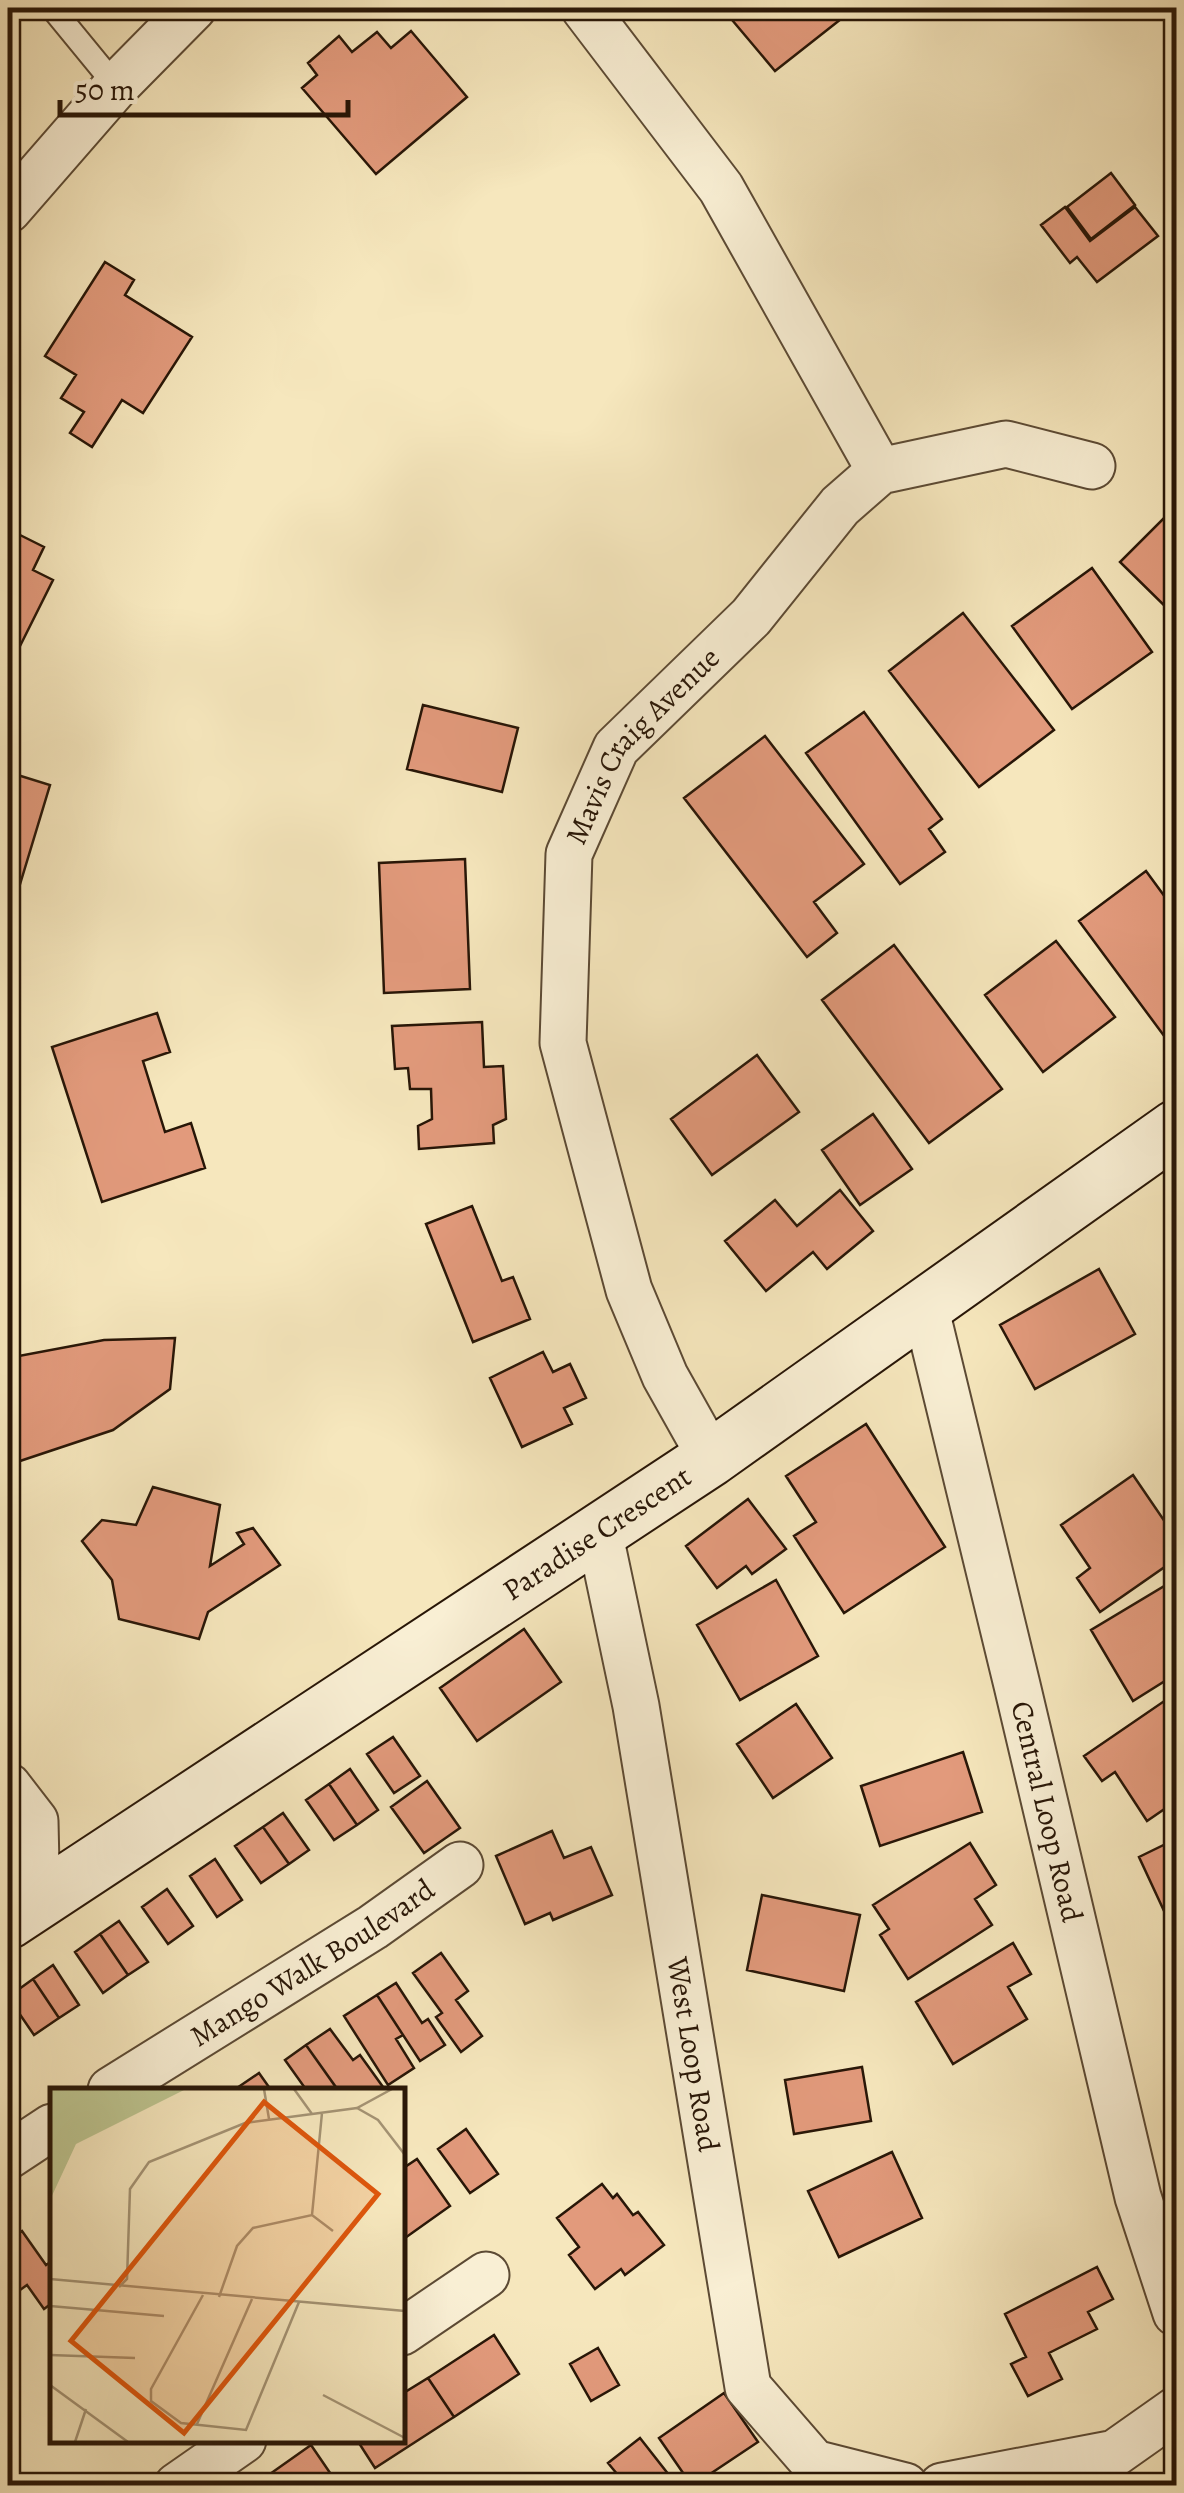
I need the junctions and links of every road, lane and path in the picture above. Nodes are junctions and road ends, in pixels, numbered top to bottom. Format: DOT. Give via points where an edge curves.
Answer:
graph roads {
  1 [pos="52,8"];
  2 [pos="193,8"];
  3 [pos="584,8"];
  4 [pos="116,86"];
  5 [pos="8,210"];
  6 [pos="1092,466"];
  7 [pos="880,470"];
  8 [pos="1176,1128"];
  9 [pos="925,1306"];
  10 [pos="711,1458"];
  11 [pos="600,1531"];
  12 [pos="8,1786"];
  13 [pos="460,1865"];
  14 [pos="17,1915"];
  15 [pos="114,2088"];
  16 [pos="50,2128"];
  17 [pos="8,2156"];
  18 [pos="486,2276"];
  19 [pos="1176,2314"];
  20 [pos="405,2330"];
  21 [pos="1176,2410"];
  22 [pos="239,2443"];
  23 [pos="177,2486"];
  24 [pos="905,2486"];
  25 [pos="942,2486"];
  1 -- 4 [label="lane"];
  2 -- 4 [label="street"];
  3 -- 7 [label="street" via="721,188"];
  4 -- 5 [label="street"];
  6 -- 7 [label="street" via="1006,444"];
  7 -- 10 [label="street, Mavis Craig Avenue" via="840,506 751,617 616,748 569,854 563,1043 629,1290 665,1376"];
  8 -- 9 [label="street, Paradise Crescent"];
  9 -- 10 [label="street, Paradise Crescent"];
  9 -- 19 [label="street, Central Loop Road" via="1138,2196"];
  10 -- 11 [label="street, Paradise Crescent"];
  11 -- 14 [label="street, Paradise Crescent"];
  11 -- 24 [label="street, West Loop Road" via="636,1706 748,2387 814,2463"];
  12 -- 14 [label="street" via="35,1821 36,1866"];
  13 -- 15 [label="street, Mango Walk Boulevard"];
  16 -- 17 [label="street"];
  18 -- 20 [label="street"];
  21 -- 25 [label="street" via="1115,2453"];
  22 -- 23 [label="street"];
}
